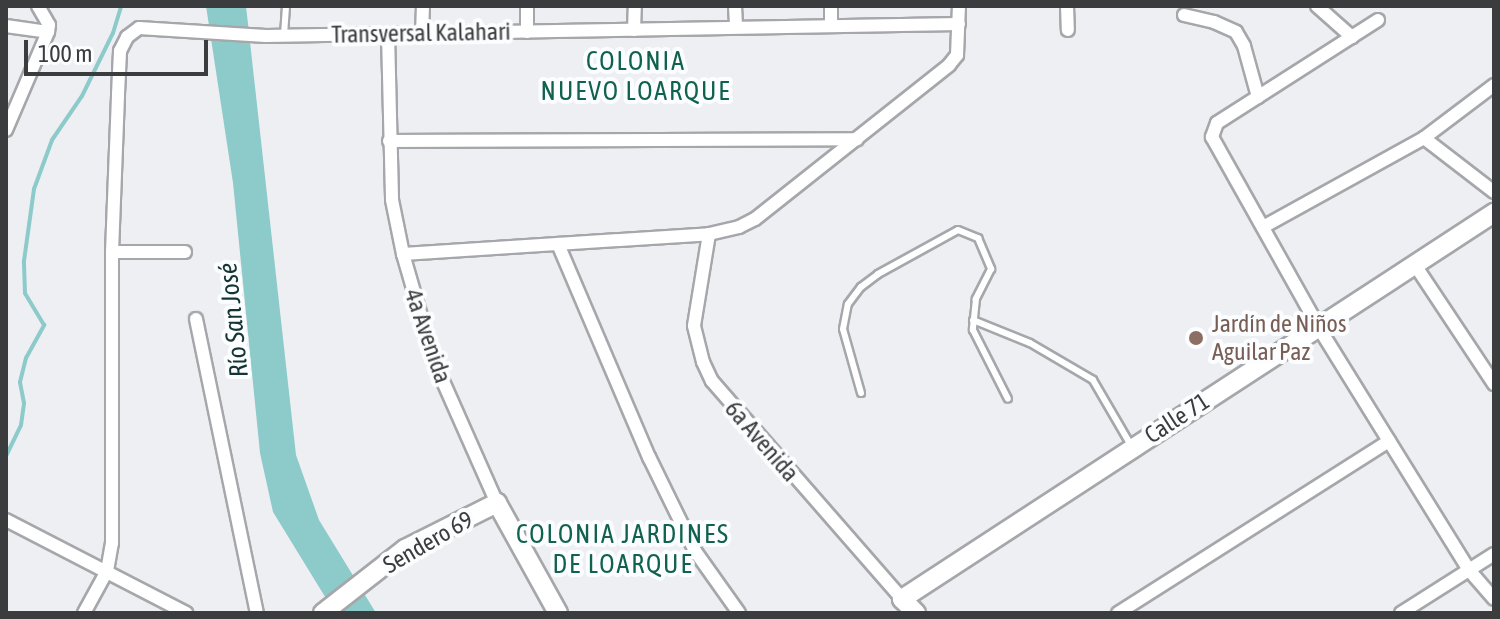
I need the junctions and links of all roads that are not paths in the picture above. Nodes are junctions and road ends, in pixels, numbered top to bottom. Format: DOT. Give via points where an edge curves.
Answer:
graph roads {
  1 [pos="38,6"];
  2 [pos="286,6"];
  3 [pos="423,6"];
  4 [pos="527,6"];
  5 [pos="635,6"];
  6 [pos="735,6"];
  7 [pos="831,6"];
  8 [pos="959,6"];
  9 [pos="1067,6"];
  10 [pos="1317,6"];
  11 [pos="1184,15"];
  12 [pos="1378,20"];
  13 [pos="831,24"];
  14 [pos="959,24"];
  15 [pos="6,26"];
  16 [pos="736,27"];
  17 [pos="634,30"];
  18 [pos="1068,30"];
  19 [pos="48,32"];
  20 [pos="527,32"];
  21 [pos="388,34"];
  22 [pos="422,34"];
  23 [pos="284,35"];
  24 [pos="1352,37"];
  25 [pos="1494,85"];
  26 [pos="1258,97"];
  27 [pos="6,130"];
  28 [pos="1424,138"];
  29 [pos="857,139"];
  30 [pos="389,141"];
  31 [pos="1494,192"];
  32 [pos="1494,213"];
  33 [pos="1263,227"];
  34 [pos="709,234"];
  35 [pos="558,244"];
  36 [pos="112,252"];
  37 [pos="185,252"];
  38 [pos="403,254"];
  39 [pos="1415,265"];
  40 [pos="196,319"];
  41 [pos="973,320"];
  42 [pos="1319,328"];
  43 [pos="1494,384"];
  44 [pos="861,393"];
  45 [pos="1008,399"];
  46 [pos="1389,441"];
  47 [pos="1132,447"];
  48 [pos="497,503"];
  49 [pos="6,520"];
  50 [pos="1494,554"];
  51 [pos="1469,570"];
  52 [pos="107,571"];
  53 [pos="902,599"];
  54 [pos="1494,599"];
  55 [pos="84,613"];
  56 [pos="186,613"];
  57 [pos="257,613"];
  58 [pos="323,613"];
  59 [pos="558,613"];
  60 [pos="739,613"];
  61 [pos="916,613"];
  62 [pos="1118,613"];
  63 [pos="1401,613"];
  1 -- 19 [label="street"];
  2 -- 23 [label="lane"];
  3 -- 22 [label="street"];
  4 -- 20 [label="street"];
  5 -- 17 [label="street"];
  6 -- 16 [label="street"];
  7 -- 13 [label="street"];
  8 -- 14 [label="street"];
  9 -- 18 [label="street"];
  10 -- 24 [label="street"];
  11 -- 26 [label="street" via="1236,32"];
  12 -- 24 [label="street"];
  13 -- 14 [label="street, Transversal Kalahari"];
  13 -- 16 [label="street, Transversal Kalahari"];
  14 -- 29 [label="street" via="957,55 949,65"];
  15 -- 19 [label="street"];
  16 -- 17 [label="street, Transversal Kalahari"];
  17 -- 20 [label="street, Transversal Kalahari"];
  19 -- 27 [label="street"];
  20 -- 22 [label="street, Transversal Kalahari"];
  21 -- 22 [label="street, Transversal Kalahari"];
  21 -- 23 [label="street, Transversal Kalahari"];
  21 -- 30 [label="street, 4a Avenida"];
  23 -- 36 [label="street, Transversal Kalahari" via="139,28 127,37 120,51"];
  24 -- 26 [label="street"];
  25 -- 28 [label="street"];
  26 -- 33 [label="street" via="1217,123 1212,137"];
  28 -- 31 [label="street"];
  28 -- 33 [label="street"];
  29 -- 30 [label="street"];
  29 -- 34 [label="street" via="755,219"];
  30 -- 38 [label="street, 4a Avenida" via="392,200"];
  32 -- 39 [label="street, Calle 71"];
  33 -- 42 [label="street"];
  34 -- 35 [label="street"];
  34 -- 53 [label="street, 6a Avenida" via="694,326 712,381"];
  35 -- 38 [label="street"];
  35 -- 60 [label="street" via="695,551"];
  36 -- 37 [label="street"];
  36 -- 52 [label="street" via="112,543"];
  38 -- 48 [label="street, 4a Avenida" via="434,361"];
  39 -- 42 [label="street, Calle 71"];
  39 -- 43 [label="street"];
  40 -- 57 [label="street"];
  41 -- 44 [label="lane" via="981,284 991,269 978,238 958,230 878,274 848,304 843,329"];
  41 -- 45 [label="lane" via="973,330"];
  41 -- 47 [label="lane" via="1030,343 1093,380"];
  42 -- 46 [label="street"];
  42 -- 47 [label="street, Calle 71"];
  46 -- 51 [label="street"];
  46 -- 62 [label="street"];
  47 -- 53 [label="street, Calle 71"];
  48 -- 58 [label="street, Sendero 69" via="405,549"];
  48 -- 59 [label="street, 4a Avenida"];
  49 -- 52 [label="street"];
  50 -- 51 [label="street"];
  51 -- 54 [label="street"];
  51 -- 63 [label="street"];
  52 -- 55 [label="street"];
  52 -- 56 [label="street"];
  53 -- 61 [label="street, 6a Avenida"];
}
